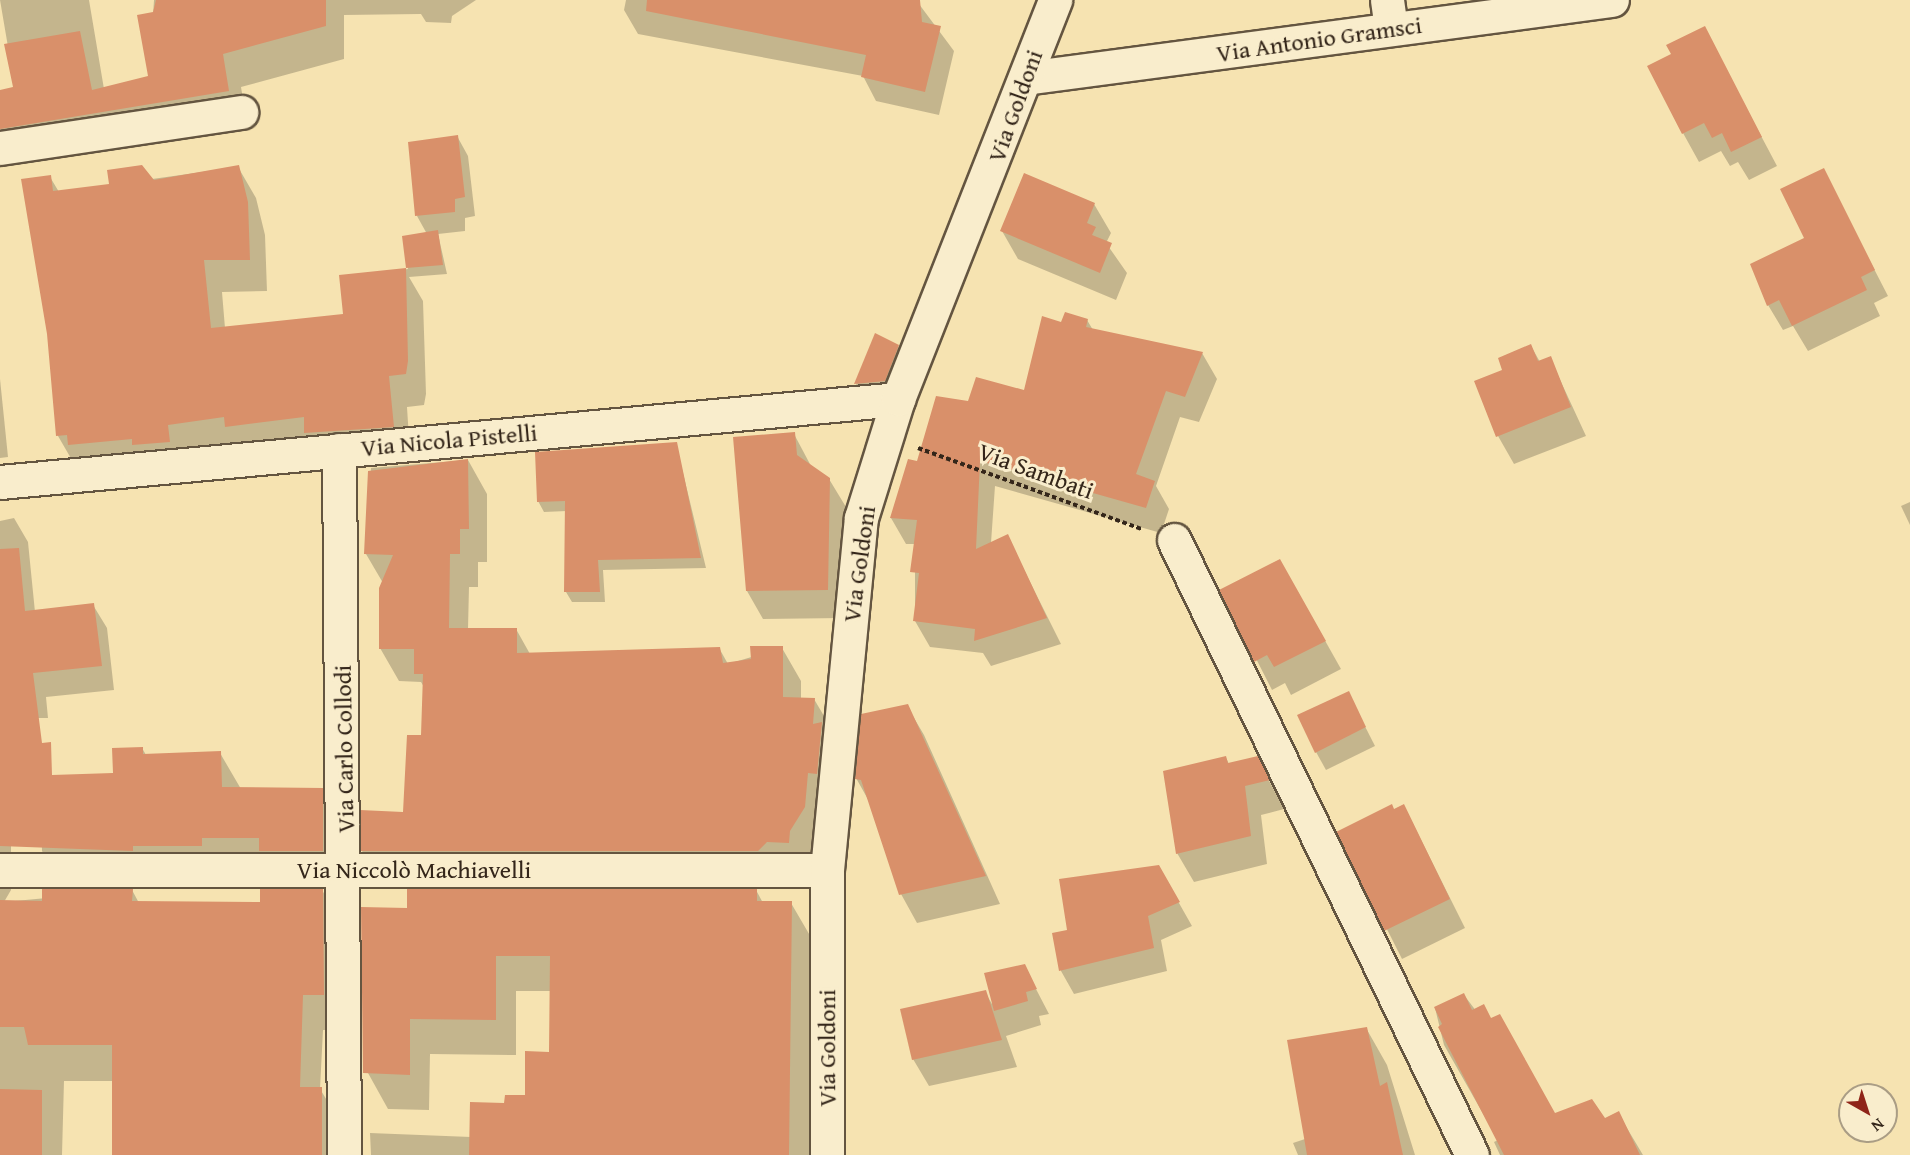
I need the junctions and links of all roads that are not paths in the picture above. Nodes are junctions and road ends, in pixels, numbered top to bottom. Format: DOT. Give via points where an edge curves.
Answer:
graph roads {
  1 [pos="1612,0"];
  2 [pos="1047,2"];
  3 [pos="1389,15"];
  4 [pos="1025,78"];
  5 [pos="241,112"];
  6 [pos="0,148"];
  7 [pos="898,399"];
  8 [pos="339,450"];
  9 [pos="0,482"];
  10 [pos="1174,540"];
  11 [pos="0,870"];
  12 [pos="346,870"];
  13 [pos="827,870"];
  14 [pos="344,1155"];
  15 [pos="827,1155"];
  16 [pos="1472,1155"];
  1 -- 3 [label="street, Via Antonio Gramsci"];
  2 -- 4 [label="street, Via Goldoni"];
  3 -- 4 [label="street, Via Antonio Gramsci"];
  4 -- 7 [label="street, Via Goldoni"];
  5 -- 6 [label="street"];
  7 -- 8 [label="street, Via Nicola Pistelli"];
  7 -- 13 [label="street, Via Goldoni" via="861,518"];
  8 -- 9 [label="street, Via Nicola Pistelli"];
  8 -- 12 [label="street, Via Carlo Collodi"];
  10 -- 16 [label="street"];
  11 -- 12 [label="street, Via Niccolò Machiavelli"];
  12 -- 13 [label="street, Via Niccolò Machiavelli"];
  12 -- 14 [label="street, Via Carlo Collodi"];
  13 -- 15 [label="street, Via Goldoni"];
}
